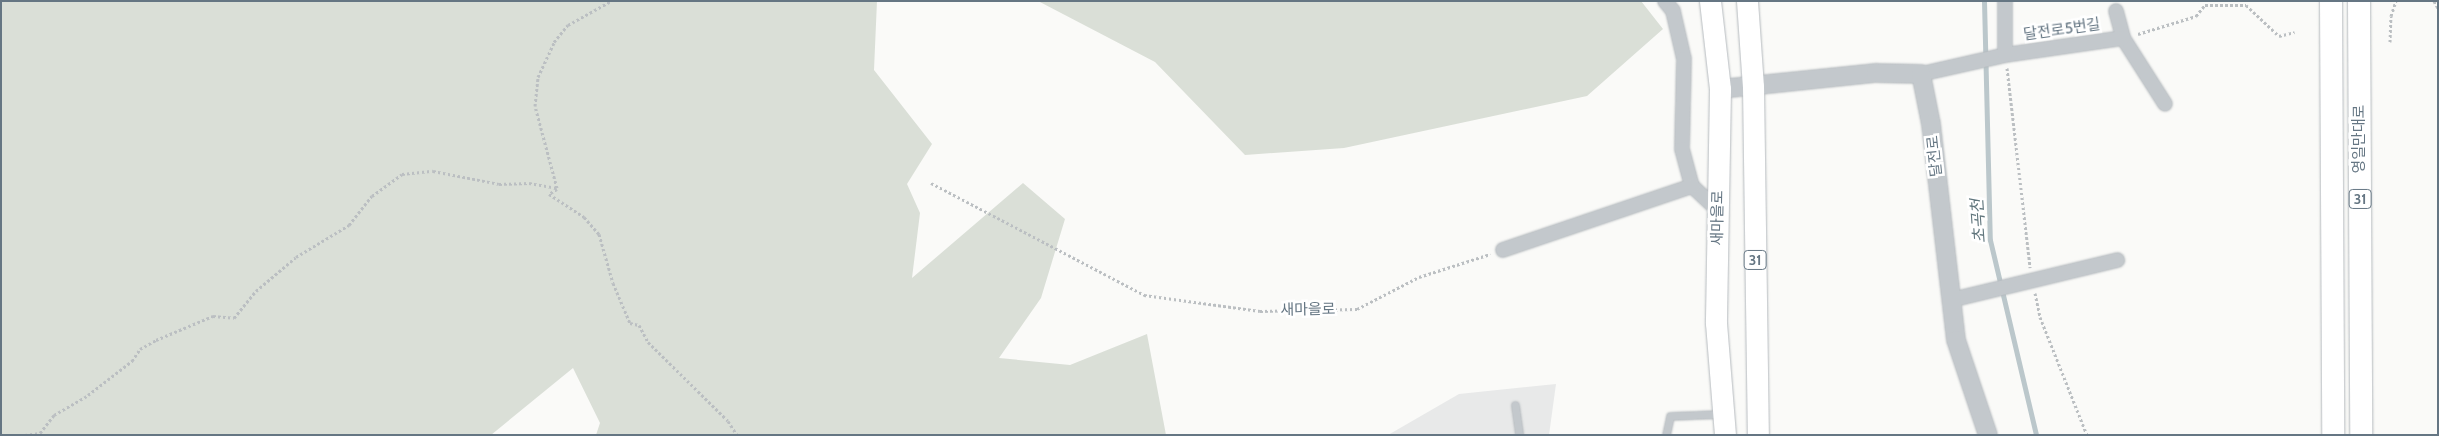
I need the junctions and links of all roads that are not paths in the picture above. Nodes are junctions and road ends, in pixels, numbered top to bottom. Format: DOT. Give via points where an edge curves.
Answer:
graph roads {
  1 [pos="1665,1"];
  2 [pos="1710,1"];
  3 [pos="1746,1"];
  4 [pos="2005,1"];
  5 [pos="2331,1"];
  6 [pos="2359,1"];
  7 [pos="2116,11"];
  8 [pos="2123,38"];
  9 [pos="2001,56"];
  10 [pos="1921,74"];
  11 [pos="1753,86"];
  12 [pos="1720,89"];
  13 [pos="2165,104"];
  14 [pos="1692,186"];
  15 [pos="1718,210"];
  16 [pos="1503,250"];
  17 [pos="2117,260"];
  18 [pos="1956,299"];
  19 [pos="2332,358"];
  20 [pos="2361,396"];
  21 [pos="1515,405"];
  22 [pos="1724,424"];
  23 [pos="1519,435"];
  24 [pos="1666,435"];
  25 [pos="1758,435"];
  26 [pos="1988,435"];
  27 [pos="2325,435"];
  28 [pos="2333,435"];
  29 [pos="2361,435"];
  30 [pos="2368,435"];
  1 -- 14 [label="street" via="1672,11 1684,59 1682,150"];
  2 -- 12 [label="main road, 새마을로"];
  3 -- 11 [label="main road, 31"];
  4 -- 9 [label="street, 달전로5번길"];
  5 -- 19 [label="highway, 영일만대로 / 31"];
  6 -- 20 [label="highway, 영일만대로 / 31"];
  7 -- 8 [label="street"];
  8 -- 9 [label="street, 달전로5번길"];
  8 -- 13 [label="street"];
  9 -- 10 [label="street, 달전로5번길"];
  10 -- 11 [label="street" via="1876,72"];
  10 -- 18 [label="street, 달전로"];
  11 -- 12 [label="street"];
  11 -- 25 [label="main road, 31"];
  12 -- 15 [label="main road, 새마을로"];
  14 -- 15 [label="street"];
  14 -- 16 [label="street, 새마을로"];
  15 -- 22 [label="main road, 새마을로" via="1716,323"];
  17 -- 18 [label="street"];
  18 -- 26 [label="street, 달전로" via="1956,340"];
  19 -- 27 [label="highway"];
  19 -- 28 [label="highway"];
  20 -- 29 [label="highway"];
  20 -- 30 [label="highway"];
  21 -- 23 [label="lane"];
  22 -- 24 [label="lane" via="1670,416"];
}
